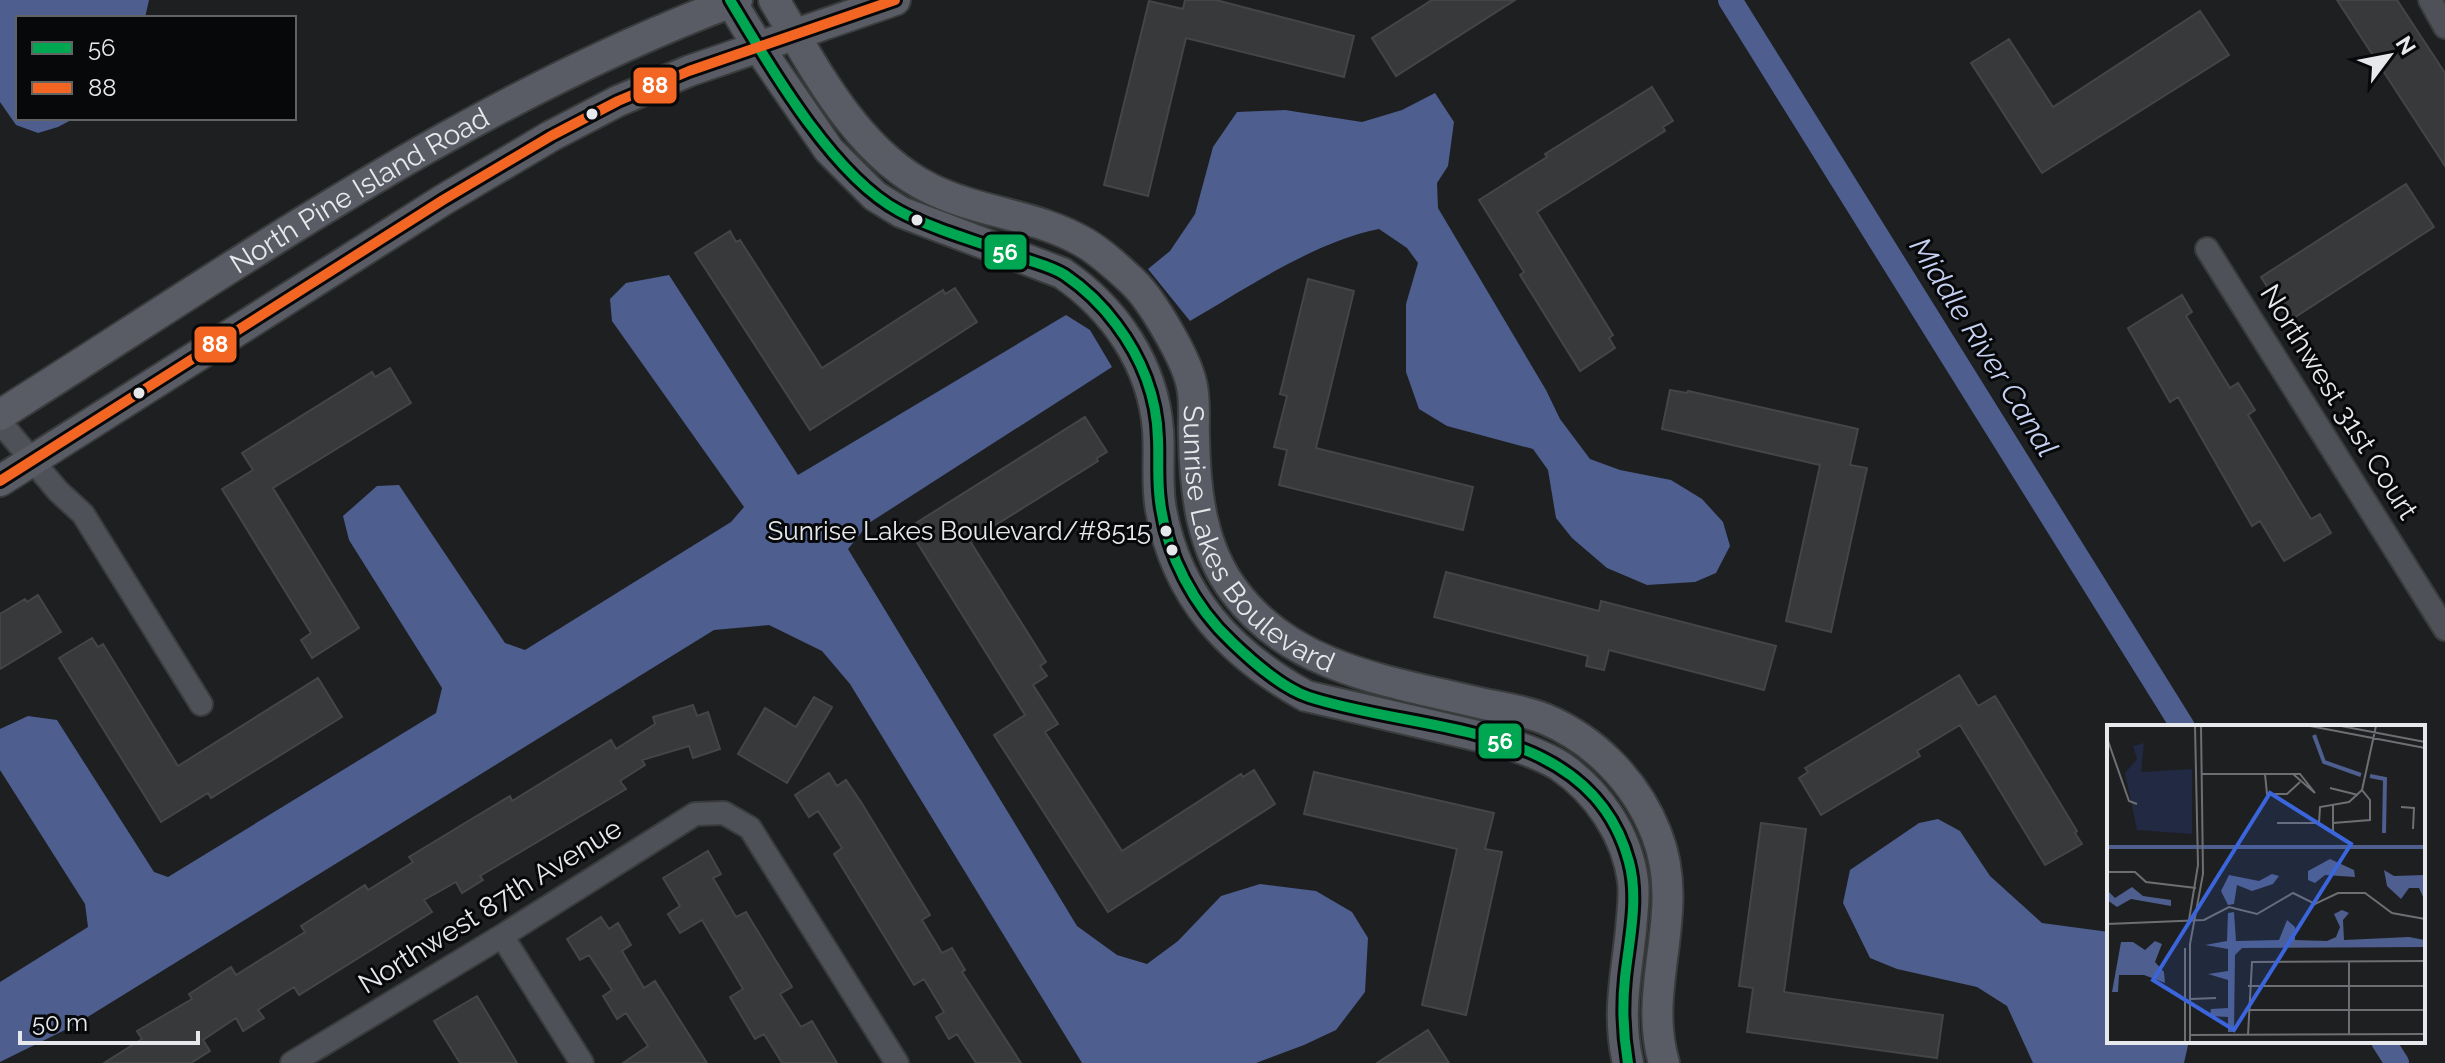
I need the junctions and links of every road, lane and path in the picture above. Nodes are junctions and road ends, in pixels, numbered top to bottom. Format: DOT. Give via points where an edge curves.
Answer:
graph roads {
  1 [pos="774,0"];
  2 [pos="895,0"];
  3 [pos="2430,0"];
  4 [pos="732,1"];
  5 [pos="2445,27"];
  6 [pos="795,35"];
  7 [pos="759,48"];
  8 [pos="2207,249"];
  9 [pos="0,415"];
  10 [pos="0,422"];
  11 [pos="32,460"];
  12 [pos="0,481"];
  13 [pos="2445,629"];
  14 [pos="201,704"];
  15 [pos="502,936"];
  16 [pos="292,1063"];
  17 [pos="582,1063"];
  18 [pos="897,1063"];
  19 [pos="1628,1063"];
  20 [pos="1664,1063"];
  1 -- 6 [label="street, Sunrise Lakes Boulevard"];
  2 -- 6 [label="street, North Pine Island Road"];
  3 -- 5 [label="street"];
  4 -- 7 [label="street, Sunrise Lakes Boulevard"];
  4 -- 9 [label="street, North Pine Island Road" via="496,108 396,164"];
  6 -- 7 [label="street, North Pine Island Road"];
  6 -- 20 [label="street, Sunrise Lakes Boulevard" via="854,126 888,161 927,188 1083,241 1138,286 1165,325 1192,383 1195,480 1219,570 1260,621 1344,670 1542,718 1604,756 1629,785 1656,833 1670,890 1657,999"];
  7 -- 11 [label="street, North Pine Island Road" via="618,101 551,136"];
  7 -- 19 [label="street, Sunrise Lakes Boulevard" via="829,150 875,196 901,212 1062,273 1107,310 1132,345 1149,386 1158,429 1160,507 1174,557 1203,613 1243,654 1306,696 1504,742 1535,754 1572,775 1602,804 1627,856 1633,883 1621,1035"];
  8 -- 13 [label="street, Northwest 31st Court"];
  10 -- 11 [label="street"];
  11 -- 12 [label="street, North Pine Island Road"];
  11 -- 14 [label="street" via="83,514"];
  15 -- 16 [label="street, Northwest 87th Avenue"];
  15 -- 17 [label="street"];
  15 -- 18 [label="street, Northwest 87th Avenue" via="695,814 724,813 750,828"];
}
